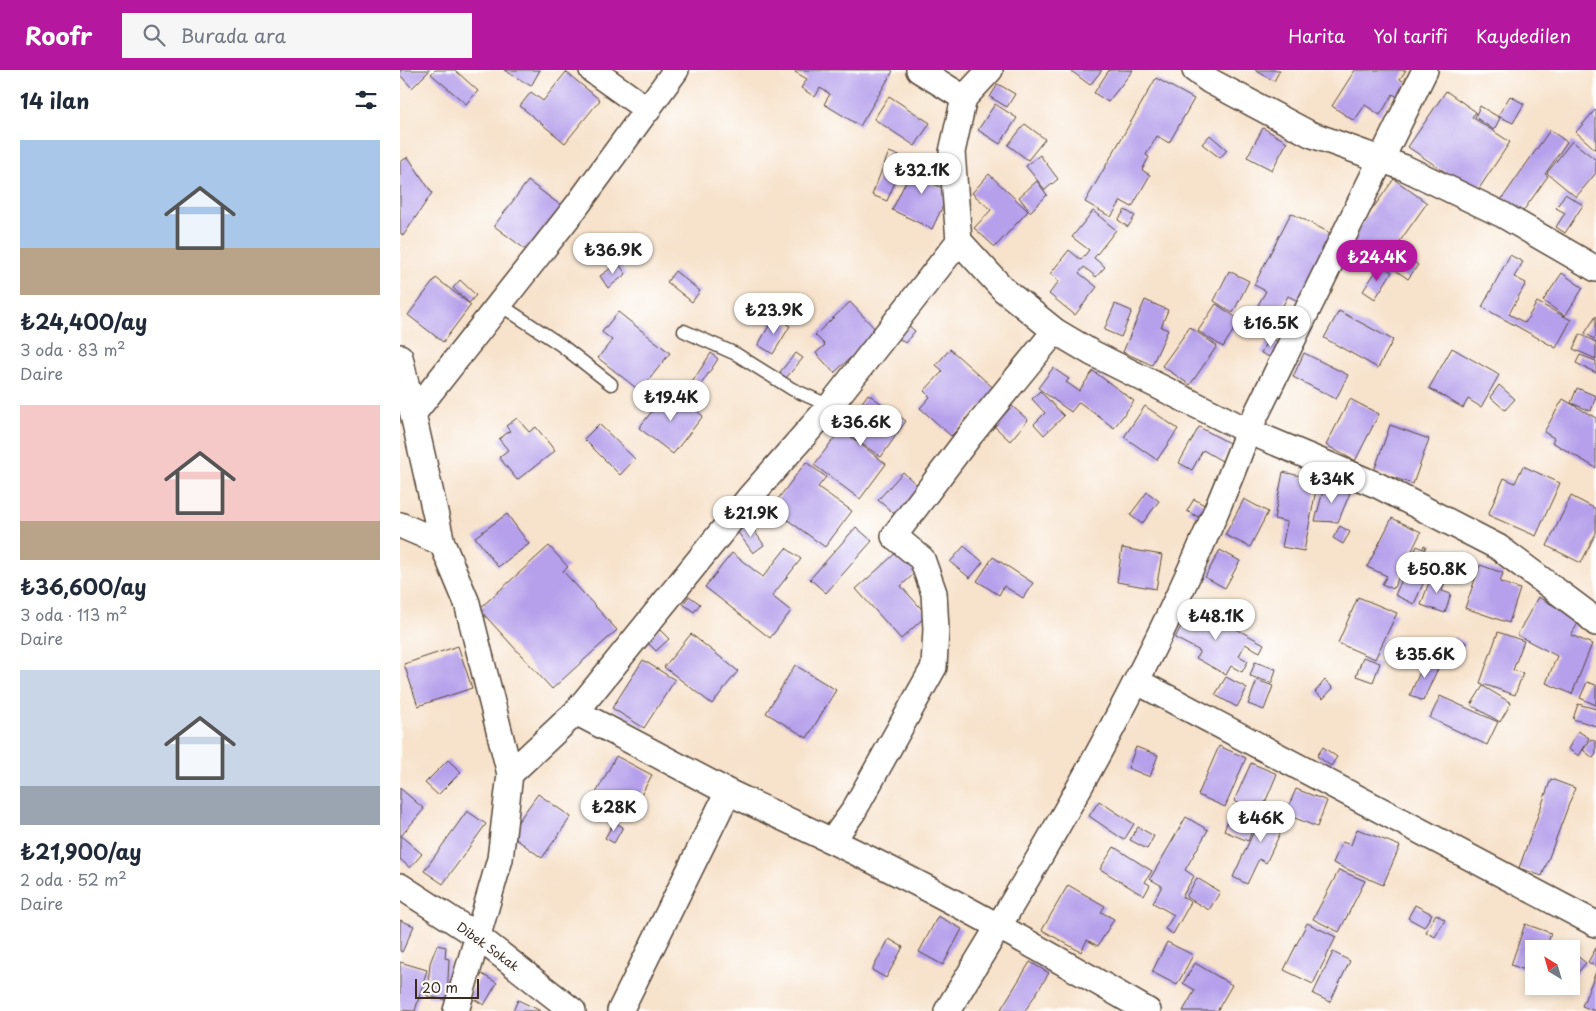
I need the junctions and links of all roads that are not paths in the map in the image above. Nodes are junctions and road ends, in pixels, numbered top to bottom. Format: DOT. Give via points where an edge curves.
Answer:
graph roads {
  1 [pos="592,70"];
  2 [pos="676,70"];
  3 [pos="919,70"];
  4 [pos="990,70"];
  5 [pos="1195,70"];
  6 [pos="1424,70"];
  7 [pos="964,98"];
  8 [pos="648,110"];
  9 [pos="1378,160"];
  10 [pos="959,241"];
  11 [pos="1593,260"];
  12 [pos="499,304"];
  13 [pos="684,331"];
  14 [pos="1055,332"];
  15 [pos="400,357"];
  16 [pos="611,384"];
  17 [pos="830,406"];
  18 [pos="413,414"];
  19 [pos="1248,431"];
  20 [pos="400,525"];
  21 [pos="442,543"];
  22 [pos="1596,623"];
  23 [pos="1138,682"];
  24 [pos="576,712"];
  25 [pos="510,774"];
  26 [pos="728,792"];
  27 [pos="832,841"];
  28 [pos="400,886"];
  29 [pos="1596,924"];
  30 [pos="1000,925"];
  31 [pos="477,936"];
  32 [pos="456,1011"];
  33 [pos="573,1011"];
  34 [pos="620,1011"];
  35 [pos="947,1011"];
  36 [pos="1148,1011"];
  1 -- 8 [label="street"];
  2 -- 8 [label="street"];
  3 -- 7 [label="street"];
  4 -- 7 [label="street"];
  5 -- 9 [label="street" via="1310,134"];
  6 -- 9 [label="street"];
  7 -- 10 [label="street" via="952,152"];
  8 -- 12 [label="street"];
  9 -- 11 [label="street" via="1405,168"];
  9 -- 19 [label="street"];
  10 -- 14 [label="street" via="1004,290"];
  10 -- 17 [label="street"];
  12 -- 16 [label="lane" via="561,345"];
  12 -- 18 [label="street"];
  13 -- 17 [label="lane" via="736,354 792,389"];
  14 -- 19 [label="street"];
  14 -- 27 [label="street" via="894,536 922,558 934,593 934,667 853,812"];
  15 -- 18 [label="street"];
  17 -- 24 [label="street" via="749,498"];
  18 -- 21 [label="street"];
  19 -- 22 [label="street" via="1379,486 1498,547"];
  19 -- 23 [label="street"];
  20 -- 21 [label="street"];
  21 -- 25 [label="street" via="467,603"];
  23 -- 29 [label="street"];
  23 -- 30 [label="street"];
  24 -- 25 [label="street"];
  24 -- 26 [label="street"];
  25 -- 31 [label="street" via="500,859"];
  26 -- 27 [label="street"];
  26 -- 34 [label="street"];
  27 -- 30 [label="street"];
  28 -- 31 [label="street, Dibek Sokak"];
  30 -- 35 [label="street"];
  30 -- 36 [label="street"];
  31 -- 32 [label="street"];
  31 -- 33 [label="street, Dibek Sokak"];
}
